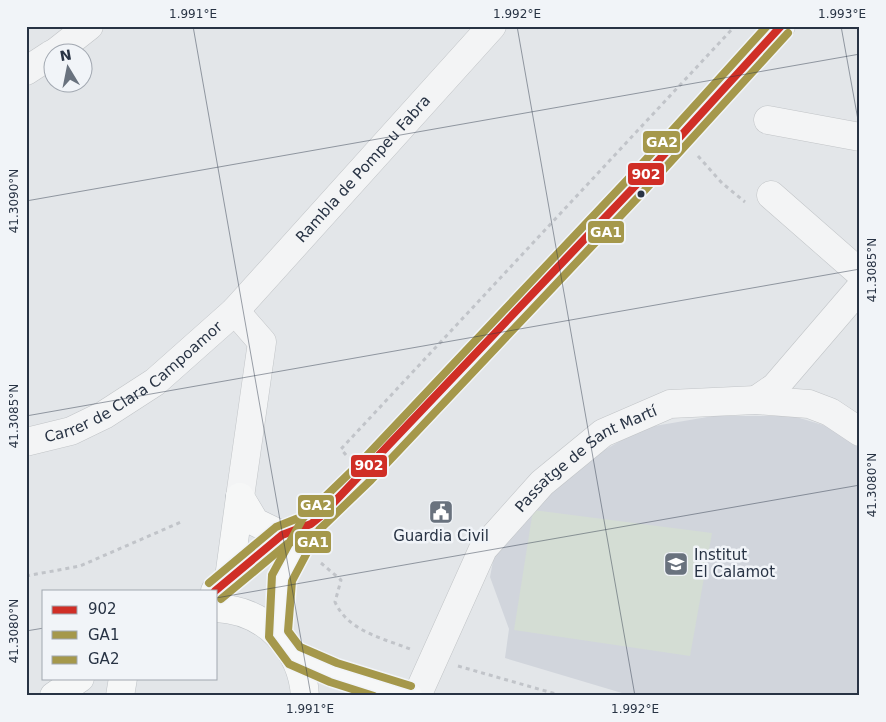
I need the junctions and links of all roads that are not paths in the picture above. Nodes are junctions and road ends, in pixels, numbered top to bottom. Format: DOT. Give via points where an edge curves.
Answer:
graph roads {
  1 [pos="89,26"];
  2 [pos="492,26"];
  3 [pos="781,26"];
  4 [pos="69,42"];
  5 [pos="42,61"];
  6 [pos="26,71"];
  7 [pos="768,120"];
  8 [pos="860,137"];
  9 [pos="771,195"];
  10 [pos="860,273"];
  11 [pos="860,288"];
  12 [pos="235,311"];
  13 [pos="756,400"];
  14 [pos="860,432"];
  15 [pos="26,442"];
  16 [pos="240,498"];
  17 [pos="311,524"];
  18 [pos="282,535"];
  19 [pos="222,584"];
  20 [pos="218,608"];
  21 [pos="286,645"];
  22 [pos="77,680"];
  23 [pos="123,680"];
  24 [pos="54,696"];
  25 [pos="120,696"];
  26 [pos="305,696"];
  27 [pos="408,696"];
  28 [pos="417,696"];
  1 -- 4 [label="street"];
  2 -- 12 [label="street, Rambla de Pompeu Fabra"];
  3 -- 17 [label="street" via="638,184 364,473"];
  5 -- 6 [label="street"];
  7 -- 8 [label="street"];
  9 -- 10 [label="street"];
  11 -- 13 [label="street" via="775,387"];
  12 -- 15 [label="street, Carrer de Clara Campoamor" via="155,382 104,416 70,431"];
  12 -- 16 [label="street" via="262,342"];
  13 -- 14 [label="street, Passatge de Sant Martí" via="809,404 830,412"];
  13 -- 28 [label="street, Passatge de Sant Martí" via="670,404 603,433 542,483 484,549"];
  16 -- 18 [label="main road" via="255,522"];
  16 -- 19 [label="main road"];
  17 -- 18 [label="main road"];
  17 -- 21 [label="main road" via="282,578"];
  18 -- 19 [label="main road"];
  20 -- 21 [label="main road" via="253,617"];
  21 -- 26 [label="main road" via="302,677"];
  21 -- 27 [label="main road" via="333,672"];
  22 -- 24 [label="main road"];
  23 -- 25 [label="main road"];
}
